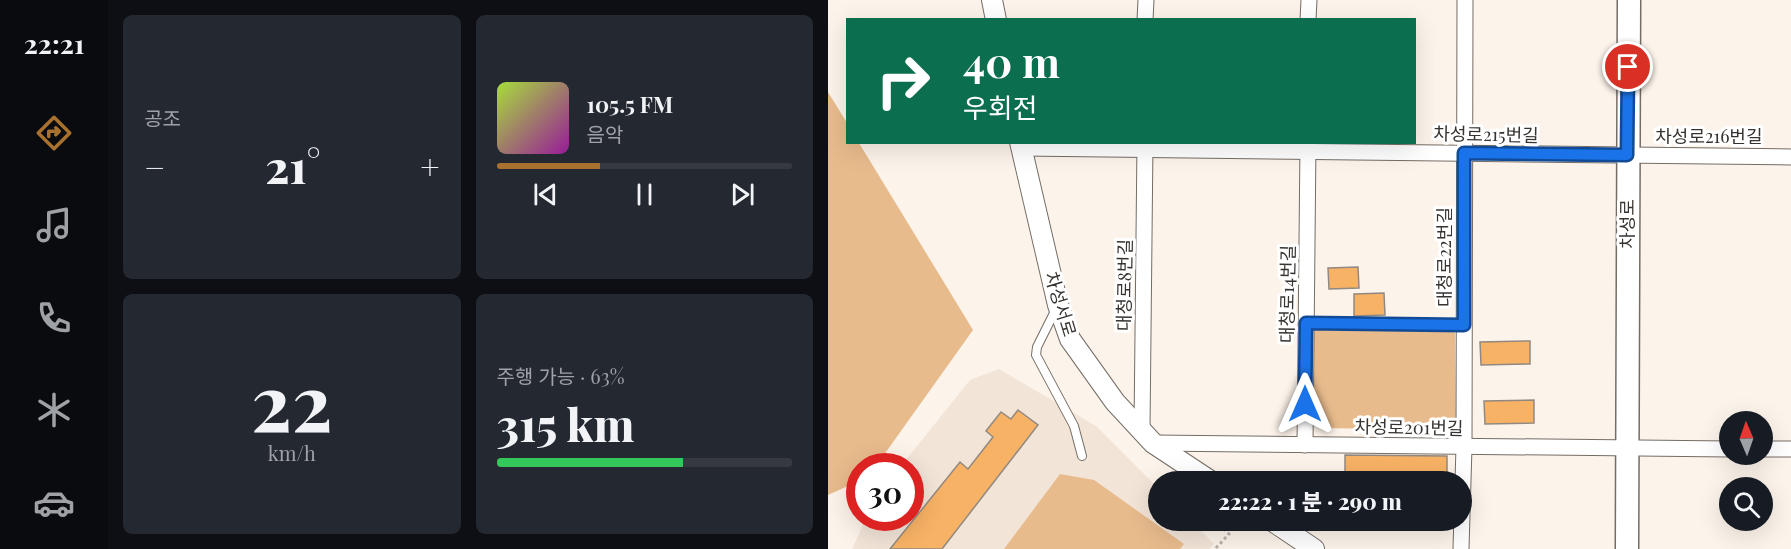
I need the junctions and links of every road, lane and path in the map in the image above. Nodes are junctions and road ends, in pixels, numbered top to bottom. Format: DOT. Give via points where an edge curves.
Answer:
graph roads {
  1 [pos="992,0"];
  2 [pos="1146,0"];
  3 [pos="1309,0"];
  4 [pos="1465,0"];
  5 [pos="1629,0"];
  6 [pos="996,18"];
  7 [pos="1145,18"];
  8 [pos="1308,18"];
  9 [pos="1021,145"];
  10 [pos="1145,146"];
  11 [pos="1308,147"];
  12 [pos="1464,153"];
  13 [pos="1627,155"];
  14 [pos="1791,156"];
  15 [pos="1058,305"];
  16 [pos="1306,323"];
  17 [pos="1464,325"];
  18 [pos="1148,436"];
  19 [pos="1305,445"];
  20 [pos="1464,447"];
  21 [pos="1628,448"];
  22 [pos="1719,449"];
  23 [pos="1773,449"];
  24 [pos="1791,449"];
  25 [pos="1082,456"];
  26 [pos="1197,471"];
  27 [pos="1225,531"];
  28 [pos="1287,531"];
  29 [pos="1215,549"];
  30 [pos="1314,549"];
  31 [pos="1461,549"];
  32 [pos="1627,549"];
  1 -- 6 [label="street"];
  2 -- 7 [label="street"];
  3 -- 8 [label="street"];
  4 -- 12 [label="street, 대청로22번길"];
  5 -- 13 [label="main road, 차성로"];
  9 -- 10 [label="street, 차성로215번길"];
  9 -- 15 [label="street, 차성서로"];
  10 -- 11 [label="street, 차성로215번길"];
  10 -- 18 [label="street, 대청로8번길"];
  11 -- 12 [label="street, 차성로215번길"];
  11 -- 16 [label="street, 대청로14번길"];
  12 -- 13 [label="street, 차성로215번길"];
  12 -- 17 [label="street, 대청로22번길"];
  13 -- 14 [label="street, 차성로216번길"];
  13 -- 21 [label="main road, 차성로"];
  15 -- 18 [label="street, 차성서로" via="1070,339 1114,402"];
  15 -- 25 [label="lane" via="1036,355 1069,417"];
  16 -- 17 [label="lane"];
  16 -- 19 [label="street, 대청로14번길"];
  17 -- 20 [label="street, 대청로22번길"];
  18 -- 19 [label="street, 차성로201번길"];
  18 -- 26 [label="street, 차성서로"];
  19 -- 20 [label="street, 차성로201번길"];
  20 -- 21 [label="street, 차성로201번길"];
  20 -- 31 [label="street, 대청로22번길"];
  21 -- 22 [label="street"];
  21 -- 32 [label="main road, 차성로"];
  23 -- 24 [label="street"];
  27 -- 29 [label="path" via="1228,534"];
  28 -- 30 [label="street"];
}
